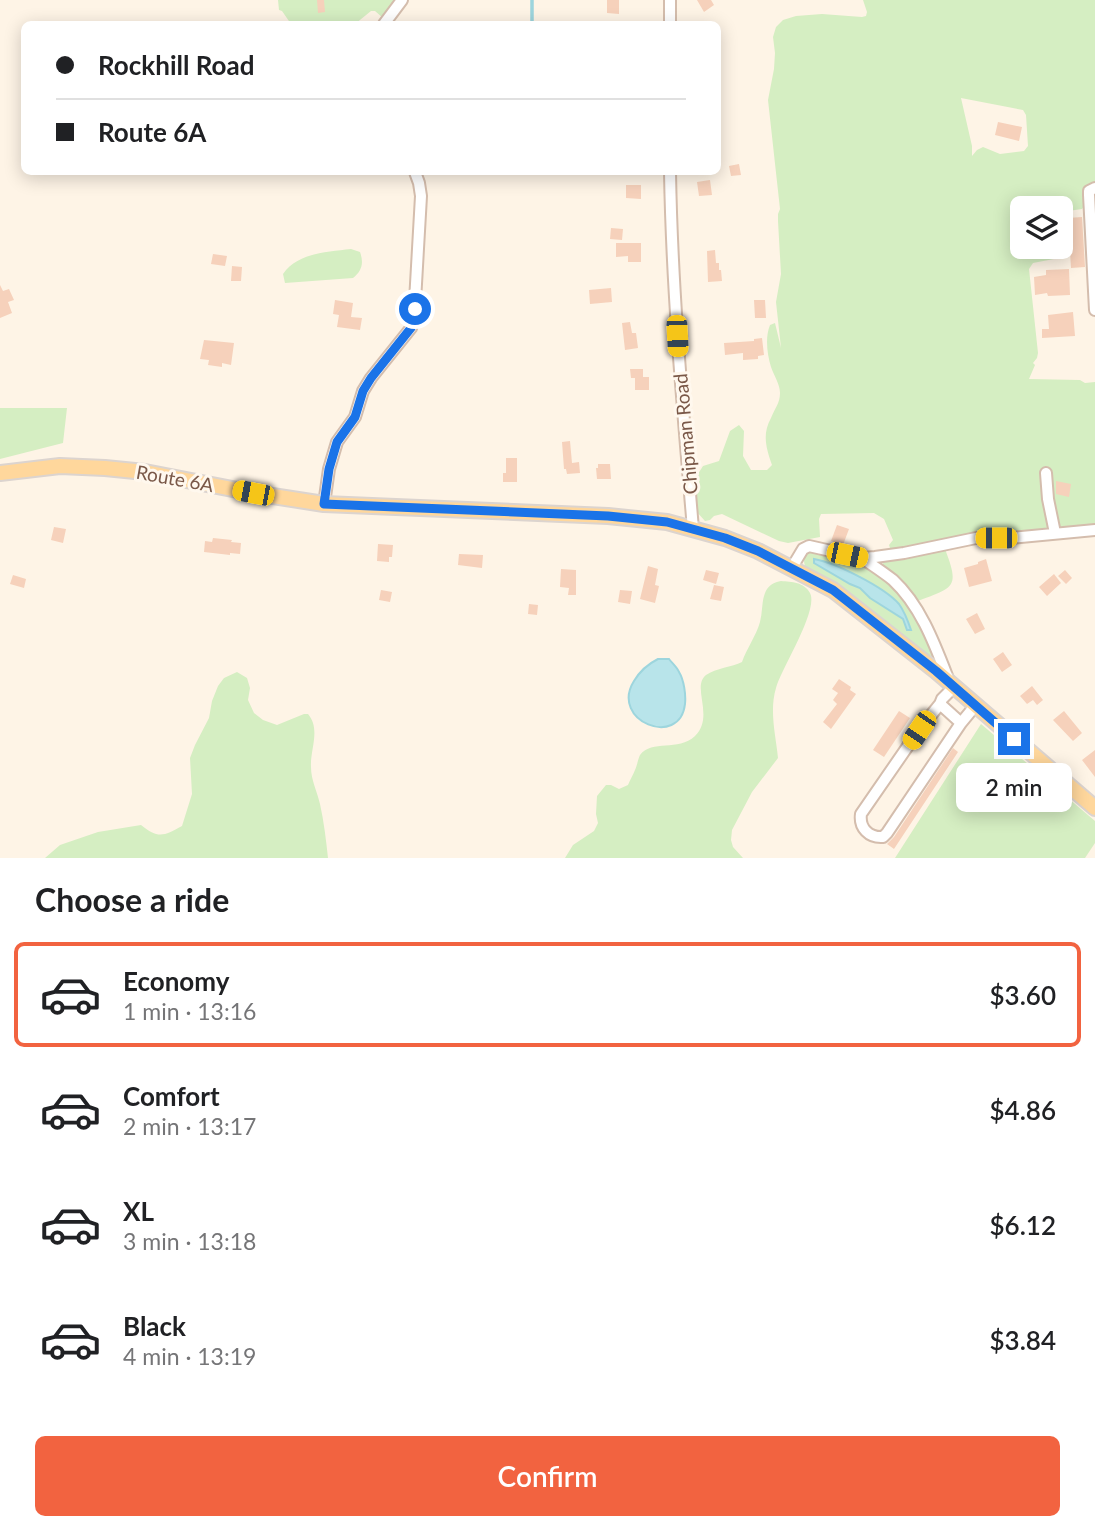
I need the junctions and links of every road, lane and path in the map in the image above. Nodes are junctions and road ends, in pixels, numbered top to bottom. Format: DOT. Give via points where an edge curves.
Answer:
graph roads {
  1 [pos="402,0"];
  2 [pos="670,0"];
  3 [pos="386,21"];
  4 [pos="670,21"];
  5 [pos="416,175"];
  6 [pos="670,175"];
  7 [pos="1095,188"];
  8 [pos="1095,310"];
  9 [pos="0,473"];
  10 [pos="1046,473"];
  11 [pos="324,504"];
  12 [pos="693,529"];
  13 [pos="1095,530"];
  14 [pos="1055,533"];
  15 [pos="862,558"];
  16 [pos="791,569"];
  17 [pos="952,685"];
  18 [pos="940,704"];
  19 [pos="975,706"];
  20 [pos="961,723"];
  21 [pos="1095,808"];
  1 -- 3 [label="street"];
  2 -- 4 [label="street"];
  5 -- 11 [label="street" via="421,196 414,319 371,378 355,417 337,442"];
  6 -- 12 [label="street, Chipman Road"];
  7 -- 8 [label="street" via="1088,195"];
  9 -- 11 [label="main road, Route 6A" via="60,466 105,468"];
  10 -- 14 [label="street"];
  11 -- 12 [label="main road, Route 6A" via="608,516"];
  12 -- 16 [label="main road, Route 6A" via="758,551"];
  13 -- 14 [label="street"];
  14 -- 15 [label="street" via="976,538"];
  15 -- 16 [label="street" via="809,546"];
  15 -- 17 [label="street" via="914,604"];
  16 -- 17 [label="main road, Route 6A" via="833,590"];
  17 -- 18 [label="street"];
  17 -- 19 [label="main road, Route 6A"];
  18 -- 20 [label="street"];
  18 -- 20 [label="street" via="861,814 866,831 877,837 887,833"];
  19 -- 20 [label="street"];
  19 -- 21 [label="main road, Route 6A"];
}
